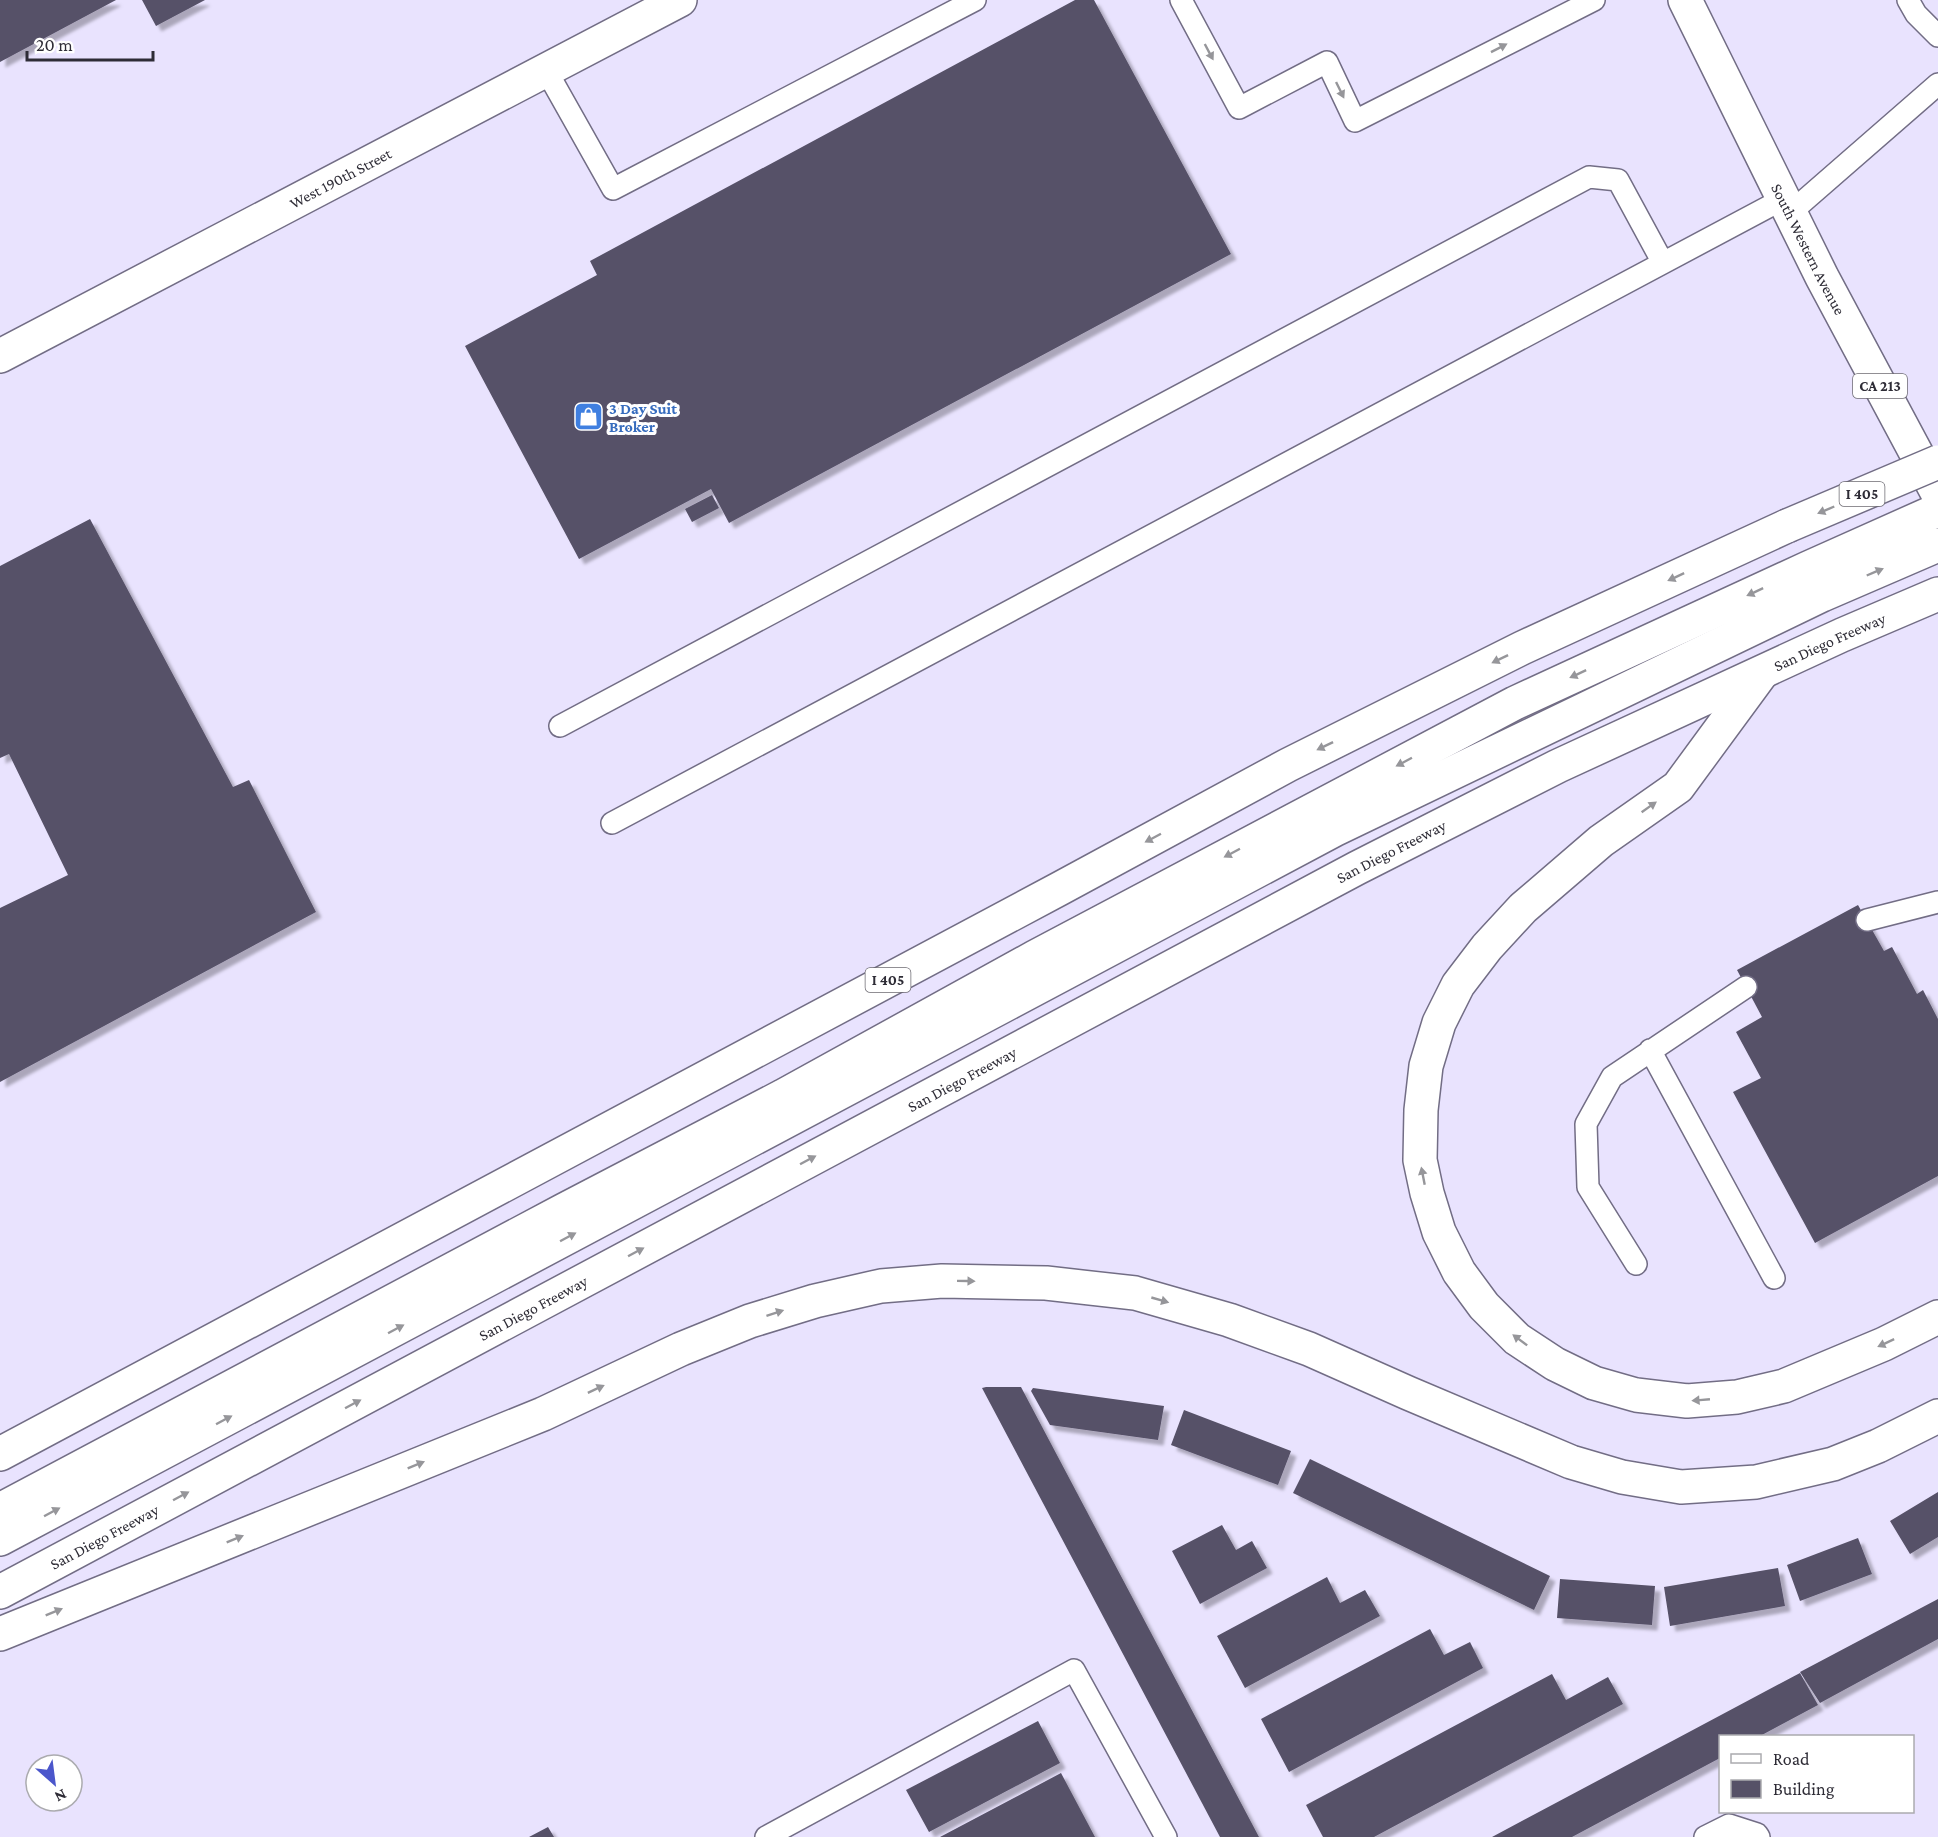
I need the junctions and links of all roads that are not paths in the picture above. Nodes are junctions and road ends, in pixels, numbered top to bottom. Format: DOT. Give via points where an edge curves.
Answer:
graph roads {
  1 [pos="680,0"];
  2 [pos="975,0"];
  3 [pos="1181,0"];
  4 [pos="1594,0"];
  5 [pos="1685,0"];
  6 [pos="1908,0"];
  7 [pos="1938,36"];
  8 [pos="546,70"];
  9 [pos="1938,84"];
  10 [pos="1786,206"];
  11 [pos="1663,263"];
  12 [pos="0,356"];
  13 [pos="1938,462"];
  14 [pos="1938,494"];
  15 [pos="1938,510"];
  16 [pos="1938,545"];
  17 [pos="1815,582"];
  18 [pos="1938,594"];
  19 [pos="1763,671"];
  20 [pos="560,726"];
  21 [pos="612,823"];
  22 [pos="1938,902"];
  23 [pos="1867,920"];
  24 [pos="1746,987"];
  25 [pos="1650,1050"];
  26 [pos="1636,1264"];
  27 [pos="1774,1278"];
  28 [pos="1938,1317"];
  29 [pos="1938,1416"];
  30 [pos="0,1454"];
  31 [pos="0,1510"];
  32 [pos="0,1539"];
  33 [pos="0,1592"];
  34 [pos="0,1634"];
  35 [pos="766,1837"];
  36 [pos="1166,1837"];
  37 [pos="1705,1837"];
  38 [pos="1759,1837"];
  1 -- 8 [label="main road, West 190th Street"];
  2 -- 8 [label="lane" via="613,189"];
  3 -- 4 [label="lane, one-way" via="1239,108 1326,62 1355,121"];
  5 -- 10 [label="main road, South Western Avenue / CA 213"];
  6 -- 7 [label="lane"];
  8 -- 12 [label="main road, West 190th Street"];
  9 -- 10 [label="lane"];
  10 -- 11 [label="lane"];
  10 -- 14 [label="main road, South Western Avenue / CA 213"];
  11 -- 20 [label="lane" via="1618,180 1588,177"];
  11 -- 21 [label="lane"];
  13 -- 30 [label="main road, I 405, one-way, bridge" via="1787,526 1522,648 1288,765"];
  15 -- 17 [label="main road"];
  17 -- 16 [label="main road, one-way"];
  17 -- 31 [label="main road, one-way" via="1515,703"];
  32 -- 17 [label="main road, one-way" via="1334,830"];
  18 -- 19 [label="main road, San Diego Freeway"];
  28 -- 19 [label="main road, one-way" via="1784,1386 1737,1397 1688,1401 1636,1395 1594,1383 1517,1339 1484,1306 1459,1272 1439,1232 1427,1193 1420,1160 1426,1066 1438,1023 1458,985 1486,946 1523,908 1601,841 1678,787"];
  33 -- 19 [label="main road, San Diego Freeway, one-way" via="1346,873 1558,765"];
  22 -- 23 [label="lane"];
  24 -- 25 [label="lane"];
  25 -- 26 [label="lane" via="1612,1077 1586,1124 1588,1187"];
  25 -- 27 [label="lane"];
  34 -- 29 [label="main road, one-way" via="543,1414 741,1325 814,1301 881,1286 942,1281 1046,1283 1135,1293 1229,1320 1309,1349 1571,1462 1622,1477 1681,1487 1756,1482 1833,1464"];
  35 -- 36 [label="lane" via="1074,1670"];
  37 -- 38 [label="lane" via="1729,1824"];
}
